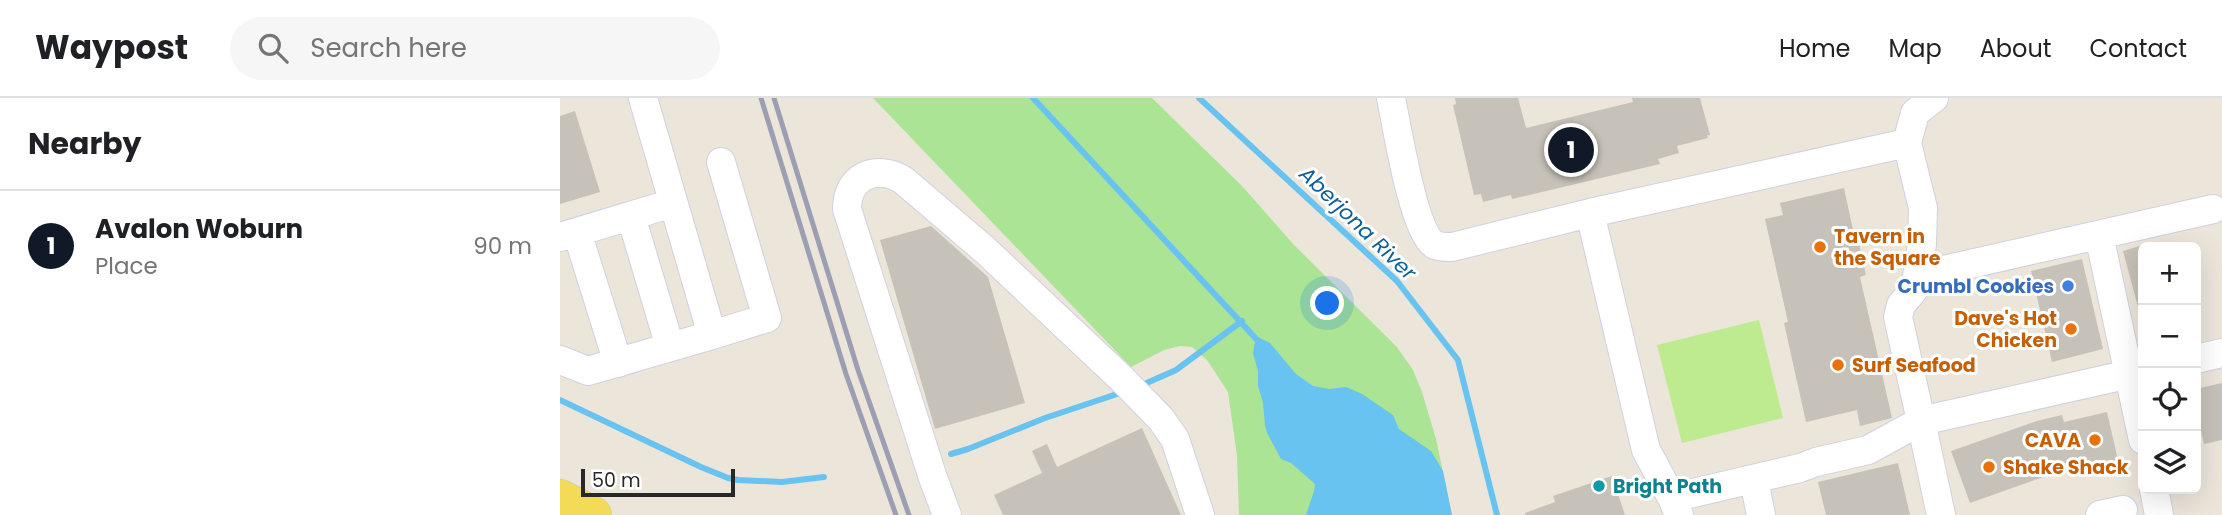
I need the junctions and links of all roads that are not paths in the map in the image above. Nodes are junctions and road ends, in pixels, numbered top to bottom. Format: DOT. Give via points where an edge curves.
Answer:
graph roads {
  1 [pos="643,98"];
  2 [pos="1391,98"];
  3 [pos="1934,98"];
  4 [pos="1907,143"];
  5 [pos="721,162"];
  6 [pos="673,203"];
  7 [pos="2213,209"];
  8 [pos="1590,213"];
  9 [pos="631,216"];
  10 [pos="568,234"];
  11 [pos="2099,235"];
  12 [pos="1917,276"];
  13 [pos="712,335"];
  14 [pos="670,347"];
  15 [pos="2222,353"];
  16 [pos="2201,358"];
  17 [pos="560,360"];
  18 [pos="618,363"];
  19 [pos="2136,372"];
  20 [pos="1921,421"];
  21 [pos="2142,431"];
  22 [pos="1754,480"];
  23 [pos="2155,494"];
  24 [pos="560,498"];
  25 [pos="1675,506"];
  26 [pos="593,515"];
  27 [pos="947,515"];
  28 [pos="1200,515"];
  29 [pos="1761,515"];
  30 [pos="1941,515"];
  31 [pos="2159,515"];
  1 -- 6 [label="lane"];
  2 -- 8 [label="lane" via="1415,208 1425,235 1437,246 1452,247"];
  3 -- 4 [label="lane" via="1915,113"];
  4 -- 8 [label="lane"];
  4 -- 12 [label="lane" via="1923,208"];
  5 -- 13 [label="lane" via="767,318"];
  6 -- 9 [label="lane"];
  6 -- 13 [label="lane"];
  7 -- 11 [label="lane"];
  8 -- 25 [label="lane" via="1646,450"];
  9 -- 10 [label="lane"];
  9 -- 14 [label="lane"];
  10 -- 18 [label="lane"];
  11 -- 12 [label="lane"];
  11 -- 19 [label="lane"];
  12 -- 20 [label="lane" via="1898,317"];
  13 -- 14 [label="lane"];
  14 -- 18 [label="lane"];
  15 -- 16 [label="lane"];
  17 -- 18 [label="lane" via="589,371"];
  19 -- 20 [label="lane"];
  19 -- 21 [label="lane"];
  20 -- 22 [label="lane" via="1868,450"];
  20 -- 30 [label="lane"];
  22 -- 25 [label="lane"];
  22 -- 29 [label="lane"];
  23 -- 31 [label="lane"];
  24 -- 26 [label="main road"];
  27 -- 28 [label="lane" via="849,216 847,202 856,182 876,173 903,180 1131,387 1175,439"];
}
